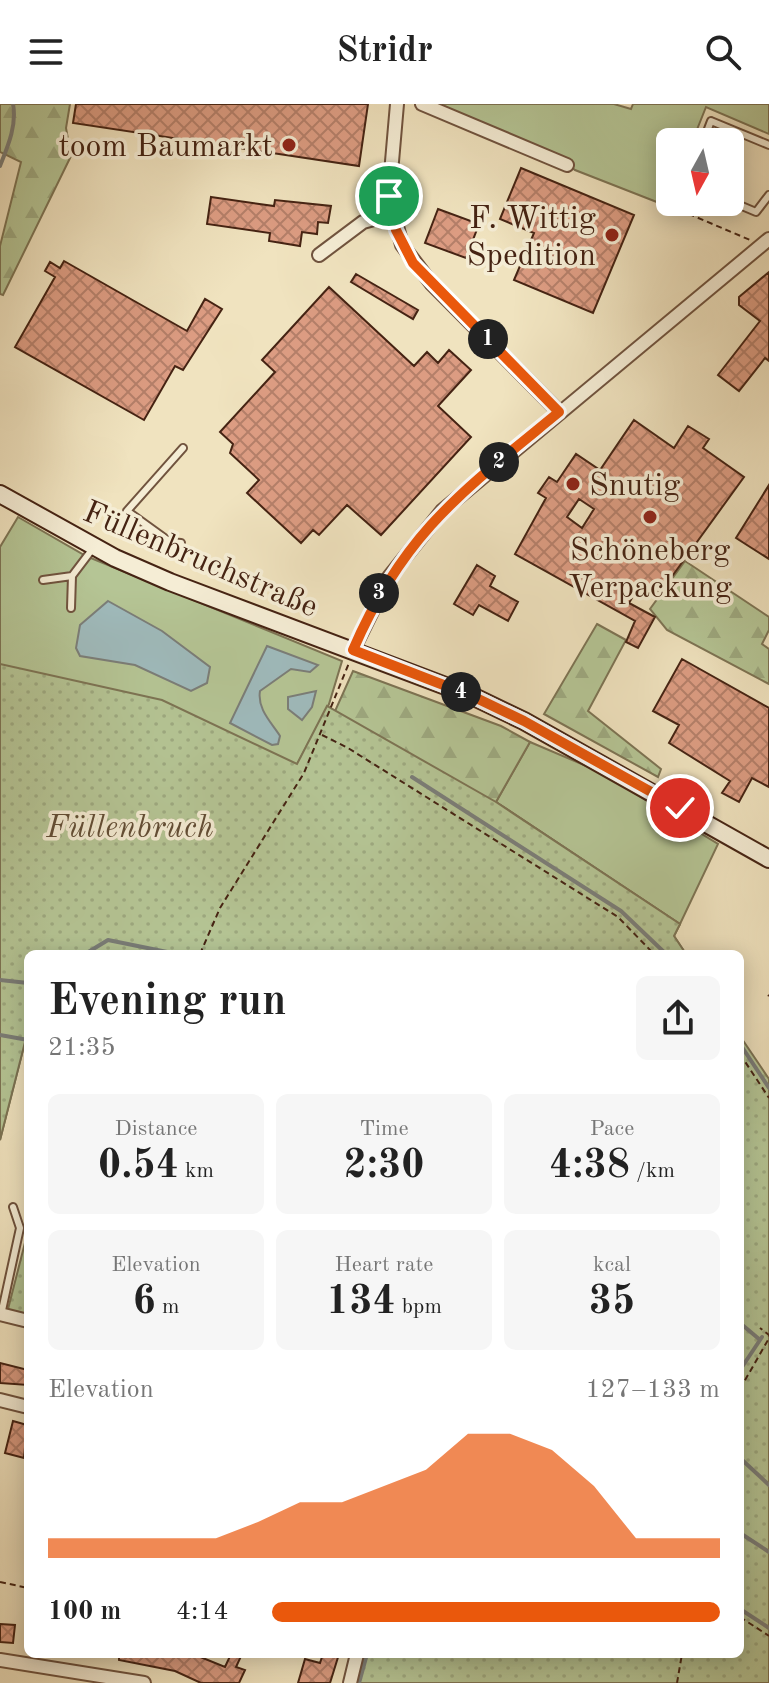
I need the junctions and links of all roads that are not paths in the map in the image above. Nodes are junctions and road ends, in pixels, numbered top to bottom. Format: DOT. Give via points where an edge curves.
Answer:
graph roads {
  1 [pos="397,104"];
  2 [pos="422,104"];
  3 [pos="708,128"];
  4 [pos="728,128"];
  5 [pos="744,135"];
  6 [pos="769,145"];
  7 [pos="567,165"];
  8 [pos="769,195"];
  9 [pos="744,207"];
  10 [pos="392,214"];
  11 [pos="766,242"];
  12 [pos="319,255"];
  13 [pos="559,412"];
  14 [pos="183,448"];
  15 [pos="0,494"];
  16 [pos="181,543"];
  17 [pos="94,547"];
  18 [pos="72,576"];
  19 [pos="43,580"];
  20 [pos="71,608"];
  21 [pos="353,650"];
  22 [pos="769,859"];
  23 [pos="13,1207"];
  24 [pos="0,1314"];
  25 [pos="24,1320"];
  26 [pos="0,1400"];
  27 [pos="24,1406"];
  28 [pos="66,1658"];
  29 [pos="356,1658"];
  30 [pos="0,1660"];
  31 [pos="64,1668"];
  32 [pos="144,1683"];
  33 [pos="350,1683"];
  1 -- 10 [label="street" via="389,180"];
  2 -- 7 [label="street"];
  3 -- 4 [label="lane" via="711,121"];
  5 -- 6 [label="lane"];
  8 -- 9 [label="lane" via="756,212"];
  10 -- 12 [label="street" via="351,229"];
  10 -- 13 [label="street" via="413,263"];
  11 -- 13 [label="street"];
  13 -- 21 [label="street" via="423,531 375,600"];
  14 -- 16 [label="lane" via="127,511 170,542"];
  15 -- 17 [label="street, Füllenbruchstraße"];
  17 -- 18 [label="lane"];
  17 -- 21 [label="street, Füllenbruchstraße" via="218,602"];
  18 -- 19 [label="lane"];
  18 -- 20 [label="lane"];
  21 -- 22 [label="street, Füllenbruchstraße" via="524,721"];
  23 -- 24 [label="lane" via="20,1228"];
  24 -- 25 [label="street"];
  26 -- 27 [label="street"];
  28 -- 31 [label="street"];
  29 -- 33 [label="street"];
  30 -- 31 [label="street"];
  31 -- 32 [label="street"];
}
